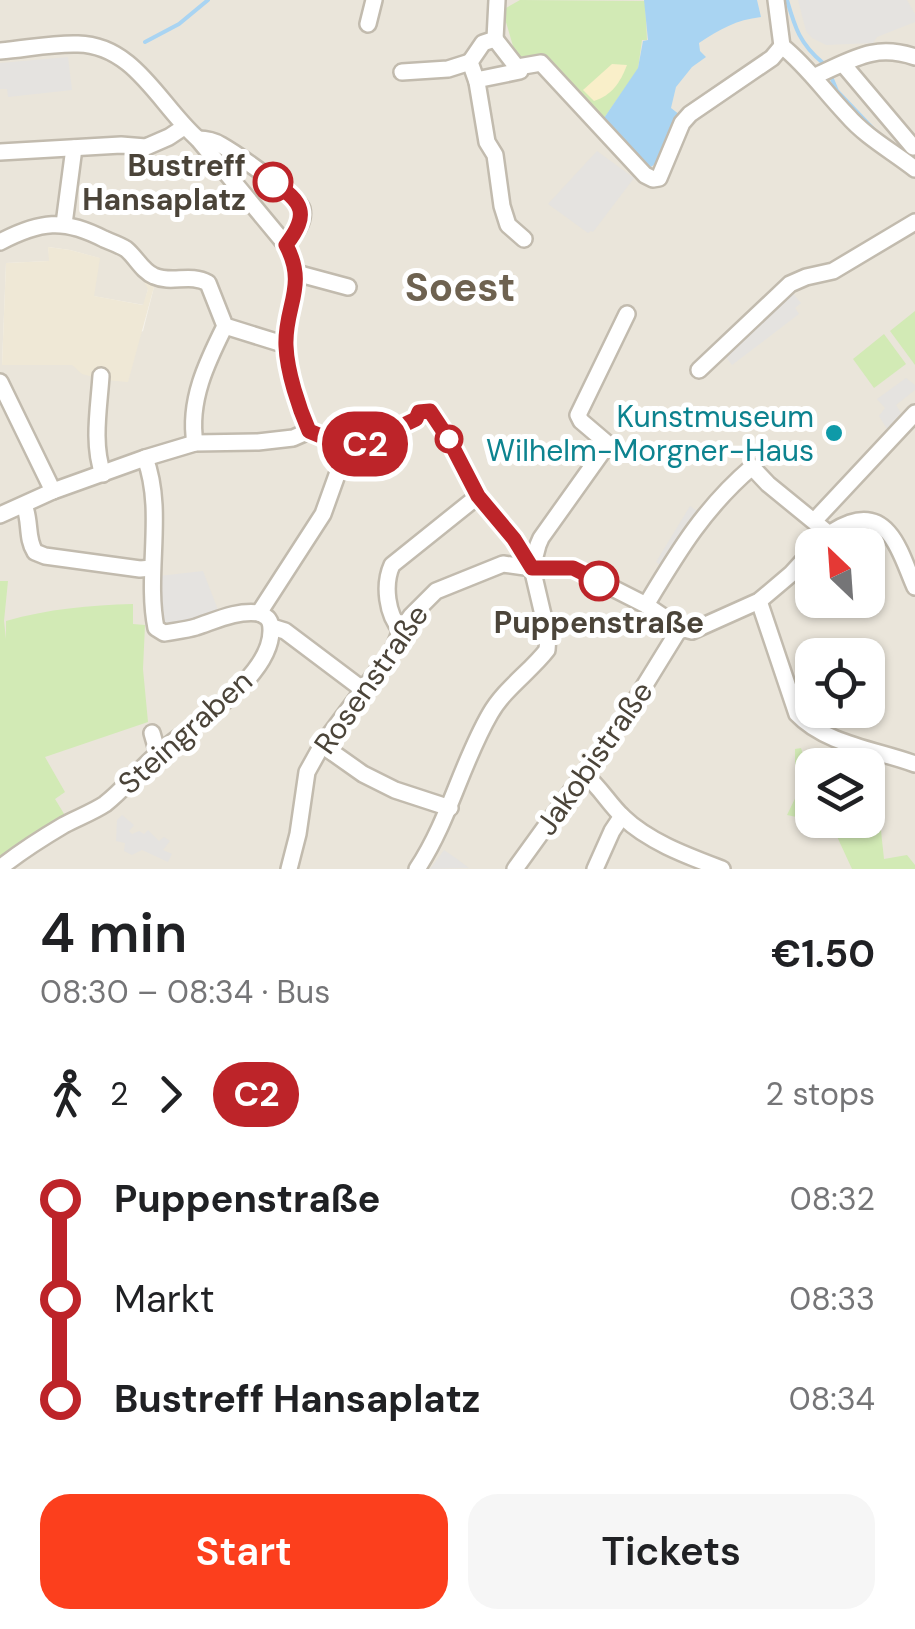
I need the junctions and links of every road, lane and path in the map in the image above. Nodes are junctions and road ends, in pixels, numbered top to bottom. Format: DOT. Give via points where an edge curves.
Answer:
graph roads {
  1 [pos="374,0"];
  2 [pos="497,0"];
  3 [pos="776,0"];
  4 [pos="368,24"];
  5 [pos="495,38"];
  6 [pos="0,50"];
  7 [pos="777,52"];
  8 [pos="915,57"];
  9 [pos="470,62"];
  10 [pos="843,64"];
  11 [pos="518,67"];
  12 [pos="402,72"];
  13 [pos="815,76"];
  14 [pos="477,82"];
  15 [pos="184,127"];
  16 [pos="198,139"];
  17 [pos="913,147"];
  18 [pos="74,148"];
  19 [pos="0,152"];
  20 [pos="915,168"];
  21 [pos="915,222"];
  22 [pos="64,224"];
  23 [pos="524,239"];
  24 [pos="0,242"];
  25 [pos="286,245"];
  26 [pos="296,280"];
  27 [pos="348,286"];
  28 [pos="627,314"];
  29 [pos="225,326"];
  30 [pos="286,345"];
  31 [pos="699,370"];
  32 [pos="101,376"];
  33 [pos="0,382"];
  34 [pos="915,413"];
  35 [pos="309,431"];
  36 [pos="195,443"];
  37 [pos="144,458"];
  38 [pos="103,474"];
  39 [pos="52,491"];
  40 [pos="478,496"];
  41 [pos="24,505"];
  42 [pos="0,516"];
  43 [pos="814,520"];
  44 [pos="816,528"];
  45 [pos="844,528"];
  46 [pos="152,568"];
  47 [pos="532,568"];
  48 [pos="795,571"];
  49 [pos="915,587"];
  50 [pos="759,601"];
  51 [pos="646,605"];
  52 [pos="259,613"];
  53 [pos="272,628"];
  54 [pos="680,628"];
  55 [pos="402,630"];
  56 [pos="362,689"];
  57 [pos="152,733"];
  58 [pos="322,745"];
  59 [pos="158,754"];
  60 [pos="915,764"];
  61 [pos="585,775"];
  62 [pos="450,808"];
  63 [pos="622,816"];
  64 [pos="687,863"];
  65 [pos="0,868"];
  66 [pos="289,869"];
  67 [pos="417,869"];
  68 [pos="516,869"];
  69 [pos="595,869"];
  70 [pos="722,869"];
  1 -- 4 [label="street"];
  2 -- 5 [label="street"];
  3 -- 7 [label="street"];
  5 -- 9 [label="street"];
  5 -- 11 [label="street"];
  6 -- 15 [label="street" via="100,48 142,77"];
  7 -- 11 [label="street" via="682,122 660,178 646,175 541,63"];
  7 -- 13 [label="street"];
  8 -- 10 [label="street" via="881,50"];
  9 -- 12 [label="street"];
  9 -- 14 [label="street"];
  10 -- 13 [label="street"];
  10 -- 17 [label="street"];
  11 -- 14 [label="street"];
  13 -- 20 [label="street" via="848,117"];
  14 -- 23 [label="street" via="502,206 508,225"];
  15 -- 16 [label="street"];
  15 -- 18 [label="street" via="146,147"];
  16 -- 25 [label="street"];
  16 -- 25 [label="street" via="220,144 298,202 302,216"];
  18 -- 19 [label="street"];
  18 -- 22 [label="street"];
  21 -- 31 [label="street" via="833,272 790,284"];
  22 -- 24 [label="street"];
  22 -- 29 [label="street" via="126,249 155,277 208,283"];
  25 -- 26 [label="street"];
  26 -- 27 [label="street"];
  26 -- 30 [label="street"];
  28 -- 47 [label="street" via="578,415 608,444 541,538"];
  29 -- 30 [label="street"];
  29 -- 36 [label="street" via="196,390"];
  30 -- 35 [label="street"];
  32 -- 38 [label="street"];
  33 -- 39 [label="street"];
  34 -- 43 [label="street"];
  35 -- 36 [label="street" via="258,442"];
  35 -- 52 [label="street" via="347,447 323,514"];
  36 -- 37 [label="street"];
  37 -- 38 [label="street"];
  37 -- 46 [label="street" via="153,501"];
  38 -- 39 [label="street"];
  39 -- 41 [label="street"];
  40 -- 55 [label="street" via="392,565 388,597"];
  41 -- 42 [label="street"];
  41 -- 46 [label="street" via="35,552"];
  43 -- 44 [label="street"];
  43 -- 51 [label="street" via="752,468 676,552"];
  45 -- 49 [label="street" via="876,522 905,540"];
  46 -- 52 [label="street" via="156,628 164,633"];
  47 -- 51 [label="street" via="573,568"];
  47 -- 55 [label="street, Rosenstraße" via="503,564 448,585 423,602"];
  47 -- 62 [label="street" via="547,650 492,711"];
  48 -- 50 [label="street"];
  50 -- 54 [label="street" via="692,632"];
  50 -- 60 [label="street" via="797,714 810,728"];
  51 -- 54 [label="street"];
  52 -- 53 [label="street"];
  53 -- 56 [label="street" via="285,630"];
  53 -- 59 [label="street, Steingraben" via="268,650 250,678"];
  54 -- 61 [label="street, Jakobistraße"];
  55 -- 56 [label="street, Rosenstraße"];
  56 -- 58 [label="street, Rosenstraße"];
  57 -- 59 [label="street"];
  58 -- 62 [label="street" via="395,790"];
  58 -- 66 [label="street, Rosenstraße" via="308,772"];
  59 -- 65 [label="street, Steingraben" via="104,804"];
  61 -- 63 [label="street"];
  61 -- 68 [label="street, Jakobistraße"];
  62 -- 67 [label="street"];
  63 -- 64 [label="street"];
  63 -- 69 [label="street"];
  64 -- 70 [label="street"];
}
